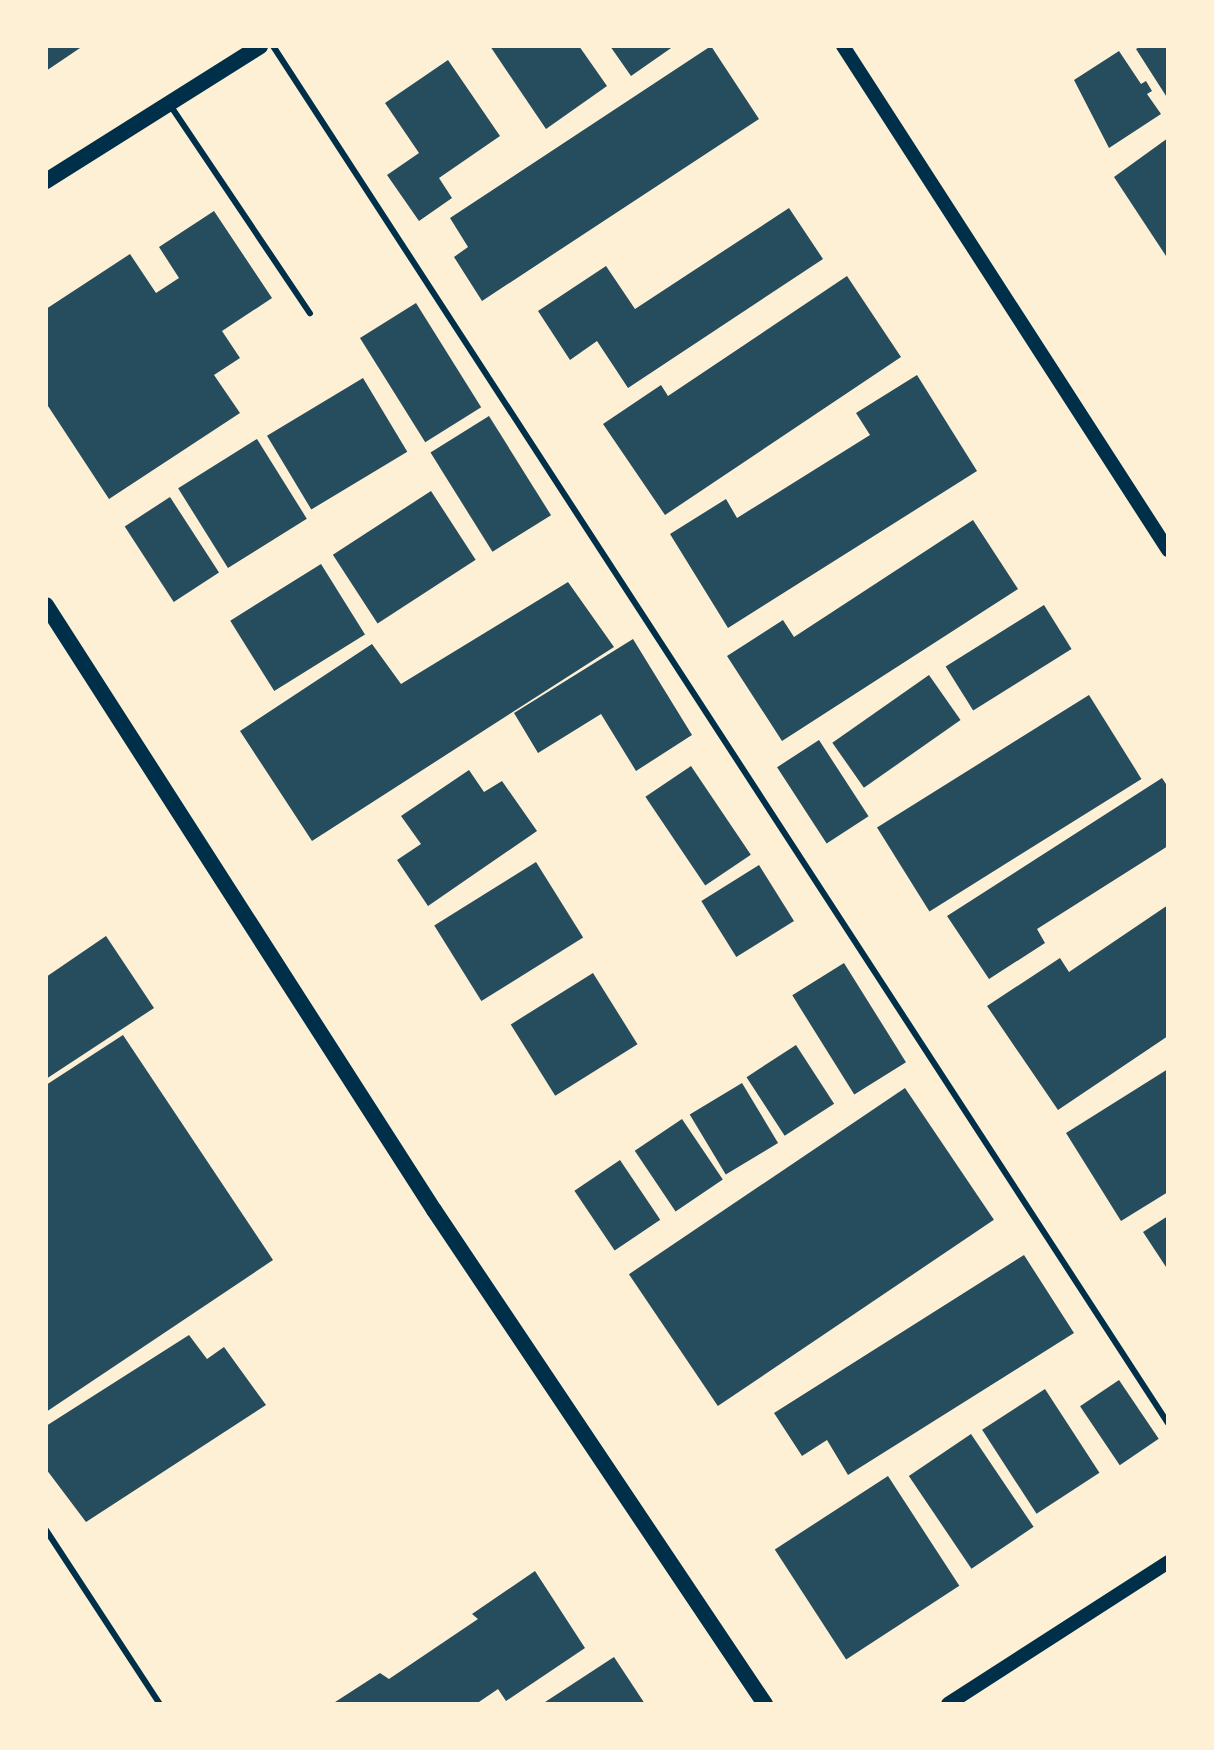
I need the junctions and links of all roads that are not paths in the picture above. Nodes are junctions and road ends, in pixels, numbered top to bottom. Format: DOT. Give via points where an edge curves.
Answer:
graph roads {
  1 [pos="260,46"];
  2 [pos="273,46"];
  3 [pos="843,46"];
  4 [pos="170,105"];
  5 [pos="46,181"];
  6 [pos="310,313"];
  7 [pos="1168,550"];
  8 [pos="46,605"];
  9 [pos="1168,1423"];
  10 [pos="46,1530"];
  11 [pos="1168,1562"];
  12 [pos="160,1704"];
  13 [pos="765,1704"];
  14 [pos="948,1704"];
  1 -- 4 [label="main road"];
  2 -- 9 [label="lane"];
  3 -- 7 [label="street"];
  4 -- 5 [label="main road"];
  4 -- 6 [label="lane"];
  8 -- 13 [label="main road" via="443,1223"];
  10 -- 12 [label="lane"];
  11 -- 14 [label="street"];
}
